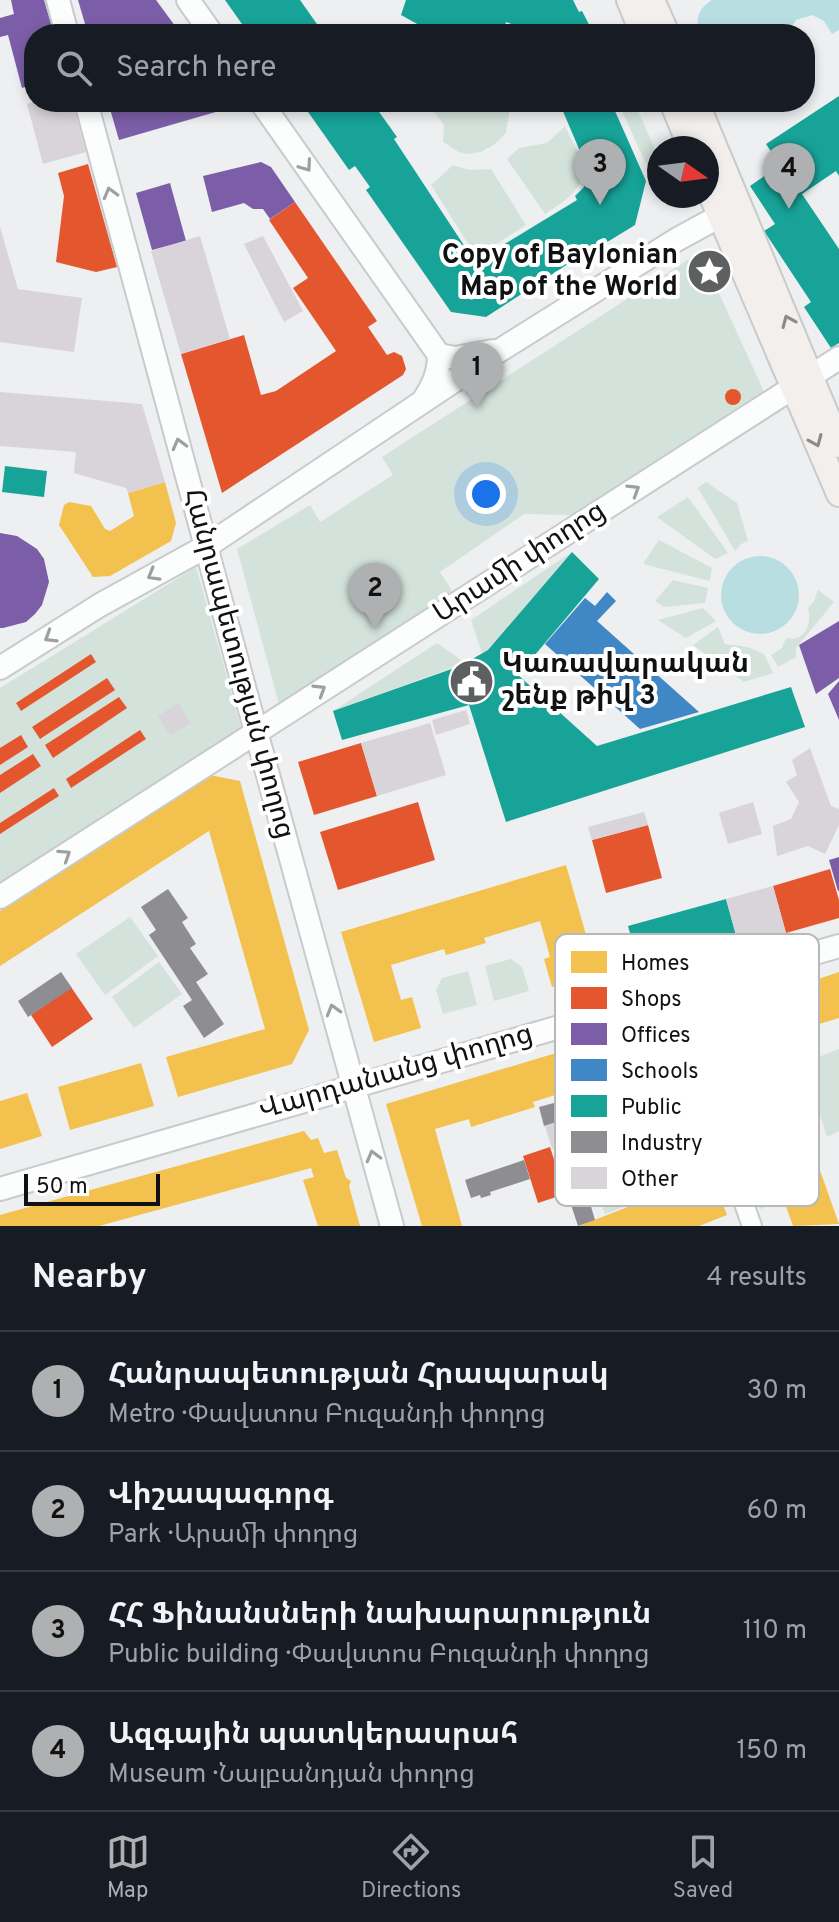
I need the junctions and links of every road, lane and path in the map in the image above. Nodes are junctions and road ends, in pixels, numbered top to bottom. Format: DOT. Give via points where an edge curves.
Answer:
graph roads {
  1 [pos="58,0"];
  2 [pos="188,0"];
  3 [pos="629,0"];
  4 [pos="652,0"];
  5 [pos="64,24"];
  6 [pos="205,24"];
  7 [pos="639,24"];
  8 [pos="663,24"];
  9 [pos="89,112"];
  10 [pos="268,112"];
  11 [pos="676,112"];
  12 [pos="700,112"];
  13 [pos="686,136"];
  14 [pos="717,208"];
  15 [pos="720,216"];
  16 [pos="506,347"];
  17 [pos="439,355"];
  18 [pos="839,358"];
  19 [pos="802,382"];
  20 [pos="421,404"];
  21 [pos="839,445"];
  22 [pos="839,494"];
  23 [pos="207,546"];
  24 [pos="0,668"];
  25 [pos="255,733"];
  26 [pos="0,897"];
  27 [pos="839,946"];
  28 [pos="819,952"];
  29 [pos="555,1027"];
  30 [pos="354,1085"];
  31 [pos="0,1189"];
  32 [pos="745,1206"];
  33 [pos="392,1226"];
  34 [pos="752,1226"];
  1 -- 5 [label="street"];
  2 -- 6 [label="street"];
  3 -- 7 [label="main road"];
  4 -- 8 [label="main road"];
  23 -- 9 [label="street, Հանրապետության փողոց, one-way"];
  10 -- 17 [label="street, one-way"];
  11 -- 13 [label="main road"];
  19 -- 12 [label="main road, one-way"];
  14 -- 15 [label="main road"];
  15 -- 16 [label="street"];
  15 -- 19 [label="main road"];
  16 -- 17 [label="street" via="455,358"];
  16 -- 20 [label="street"];
  17 -- 20 [label="street" via="435,381"];
  18 -- 19 [label="street, Արամի փողոց"];
  19 -- 21 [label="main road"];
  19 -- 22 [label="main road, one-way"];
  25 -- 19 [label="street, Արամի փողոց, one-way"];
  20 -- 23 [label="street"];
  23 -- 24 [label="street, one-way"];
  23 -- 25 [label="street, Հանրապետության փողոց"];
  26 -- 25 [label="street, Արամի փողոց, one-way"];
  30 -- 25 [label="street, Հանրապետության փողոց, one-way"];
  27 -- 28 [label="street, Վարդանանց փողոց"];
  29 -- 30 [label="street, Վարդանանց փողոց"];
  30 -- 31 [label="street, Վարդանանց փողոց"];
  33 -- 30 [label="street, Հանրապետության փողոց, one-way"];
  32 -- 34 [label="street"];
}
